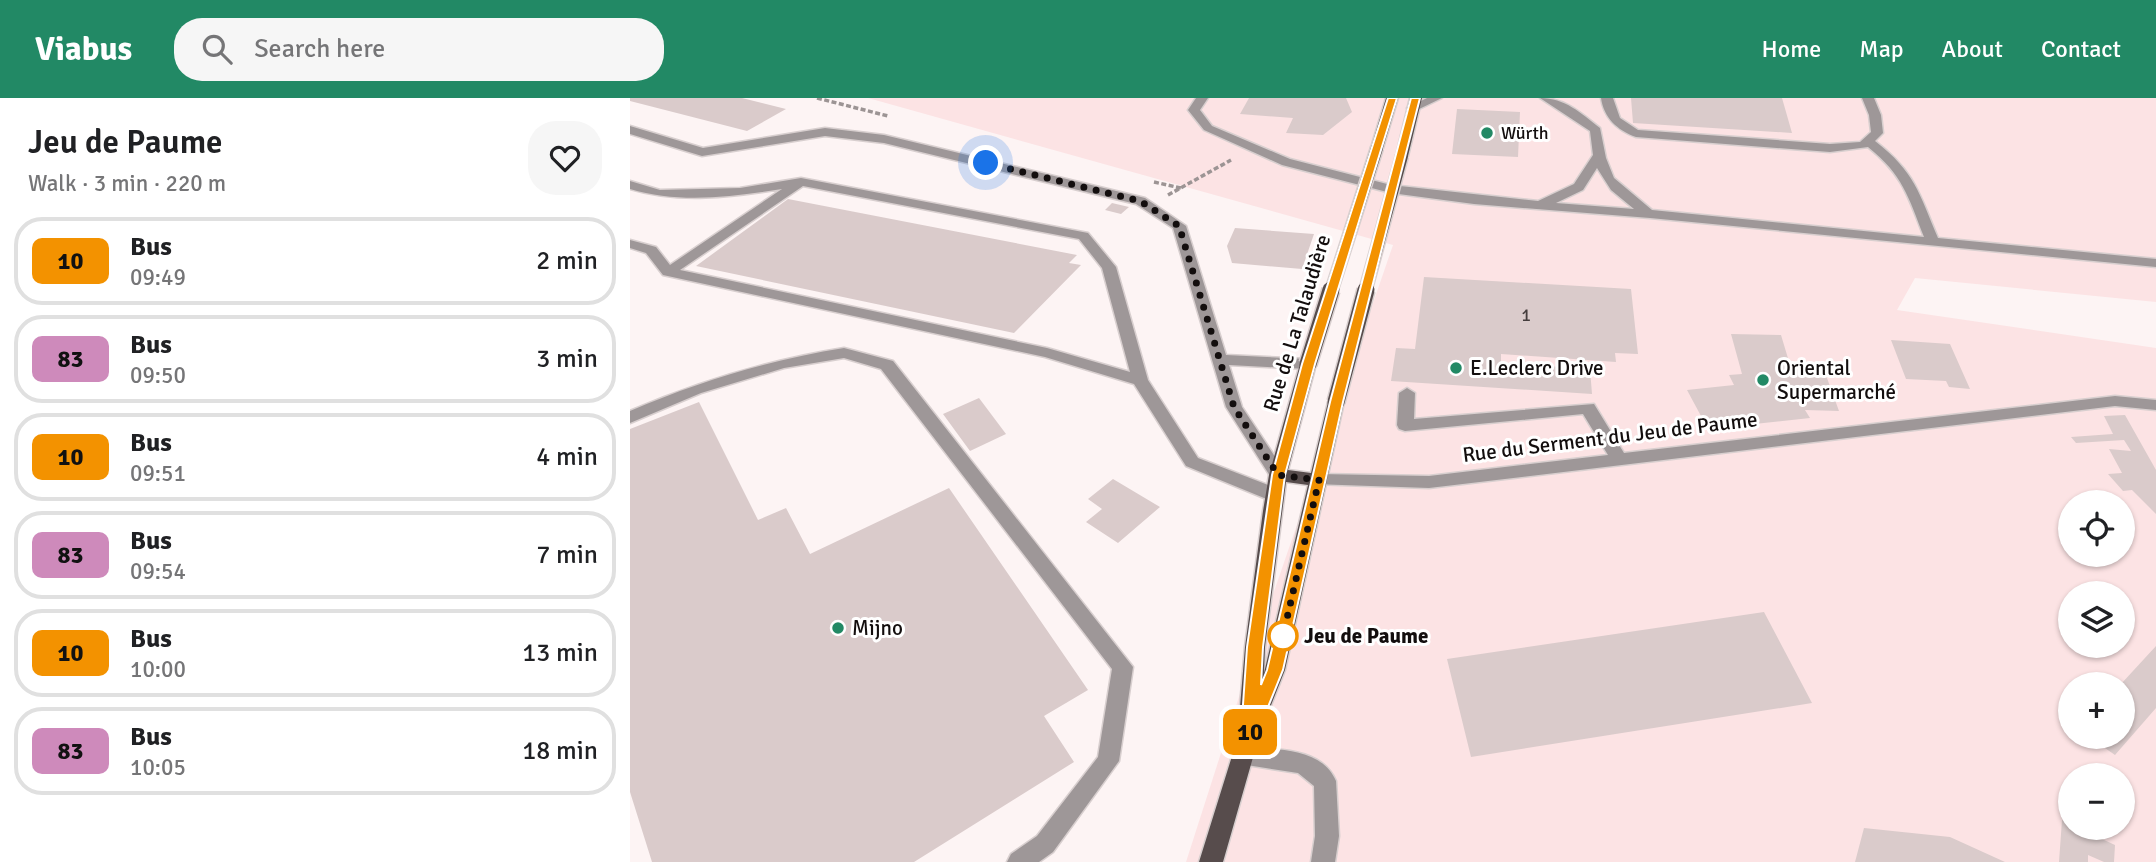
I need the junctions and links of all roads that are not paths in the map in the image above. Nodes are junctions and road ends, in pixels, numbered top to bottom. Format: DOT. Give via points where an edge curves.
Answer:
graph roads {
  1 [pos="1202,98"];
  2 [pos="1436,98"];
  3 [pos="1546,98"];
  4 [pos="1607,98"];
  5 [pos="1868,98"];
  6 [pos="1390,101"];
  7 [pos="1414,103"];
  8 [pos="630,130"];
  9 [pos="1867,141"];
  10 [pos="1597,158"];
  11 [pos="801,182"];
  12 [pos="630,185"];
  13 [pos="1539,205"];
  14 [pos="1650,214"];
  15 [pos="1933,242"];
  16 [pos="630,244"];
  17 [pos="2156,263"];
  18 [pos="667,272"];
  19 [pos="1221,360"];
  20 [pos="1308,364"];
  21 [pos="1140,380"];
  22 [pos="1407,393"];
  23 [pos="2156,405"];
  24 [pos="630,417"];
  25 [pos="1618,458"];
  26 [pos="1319,480"];
  27 [pos="1277,485"];
  28 [pos="1249,733"];
  29 [pos="1242,756"];
  30 [pos="1019,862"];
  31 [pos="1211,862"];
  32 [pos="1323,862"];
  1 -- 13 [label="street" via="1195,110 1208,128 1286,162 1391,189"];
  2 -- 7 [label="street"];
  3 -- 10 [label="street" via="1595,130"];
  4 -- 9 [label="street" via="1615,123 1636,133 1829,148"];
  5 -- 9 [label="street" via="1877,133"];
  6 -- 20 [label="main road, Rue de La Talaudière, bridge"];
  7 -- 26 [label="main road, Rue de La Talaudière, bridge"];
  8 -- 19 [label="street" via="702,152 825,132 884,139 1140,201 1179,226"];
  9 -- 15 [label="street" via="1907,179"];
  10 -- 13 [label="street" via="1579,187"];
  10 -- 14 [label="street" via="1617,192"];
  11 -- 12 [label="street" via="740,192 659,194"];
  11 -- 18 [label="street"];
  11 -- 21 [label="street" via="1083,236 1109,267"];
  13 -- 14 [label="street"];
  14 -- 15 [label="street"];
  15 -- 17 [label="street"];
  16 -- 18 [label="street" via="651,250"];
  18 -- 21 [label="street" via="1047,353"];
  19 -- 20 [label="street"];
  19 -- 27 [label="street" via="1234,407"];
  20 -- 27 [label="main road, Rue de La Talaudière"];
  21 -- 27 [label="street" via="1192,463"];
  22 -- 25 [label="street" via="1405,425 1588,408"];
  23 -- 25 [label="street, Rue du Serment du Jeu de Paume" via="2115,401"];
  24 -- 30 [label="street" via="695,389 783,363 844,353 887,365 1123,667 1108,761 1045,844"];
  25 -- 26 [label="street, Rue du Serment du Jeu de Paume" via="1429,482"];
  26 -- 27 [label="main road"];
  26 -- 28 [label="main road, Rue de La Talaudière" via="1275,670"];
  27 -- 28 [label="main road, Rue de La Talaudière" via="1255,647"];
  28 -- 29 [label="main road, Rue de La Talaudière"];
  29 -- 31 [label="main road, Rue de La Talaudière"];
  29 -- 32 [label="street" via="1303,763 1325,781"];
}
